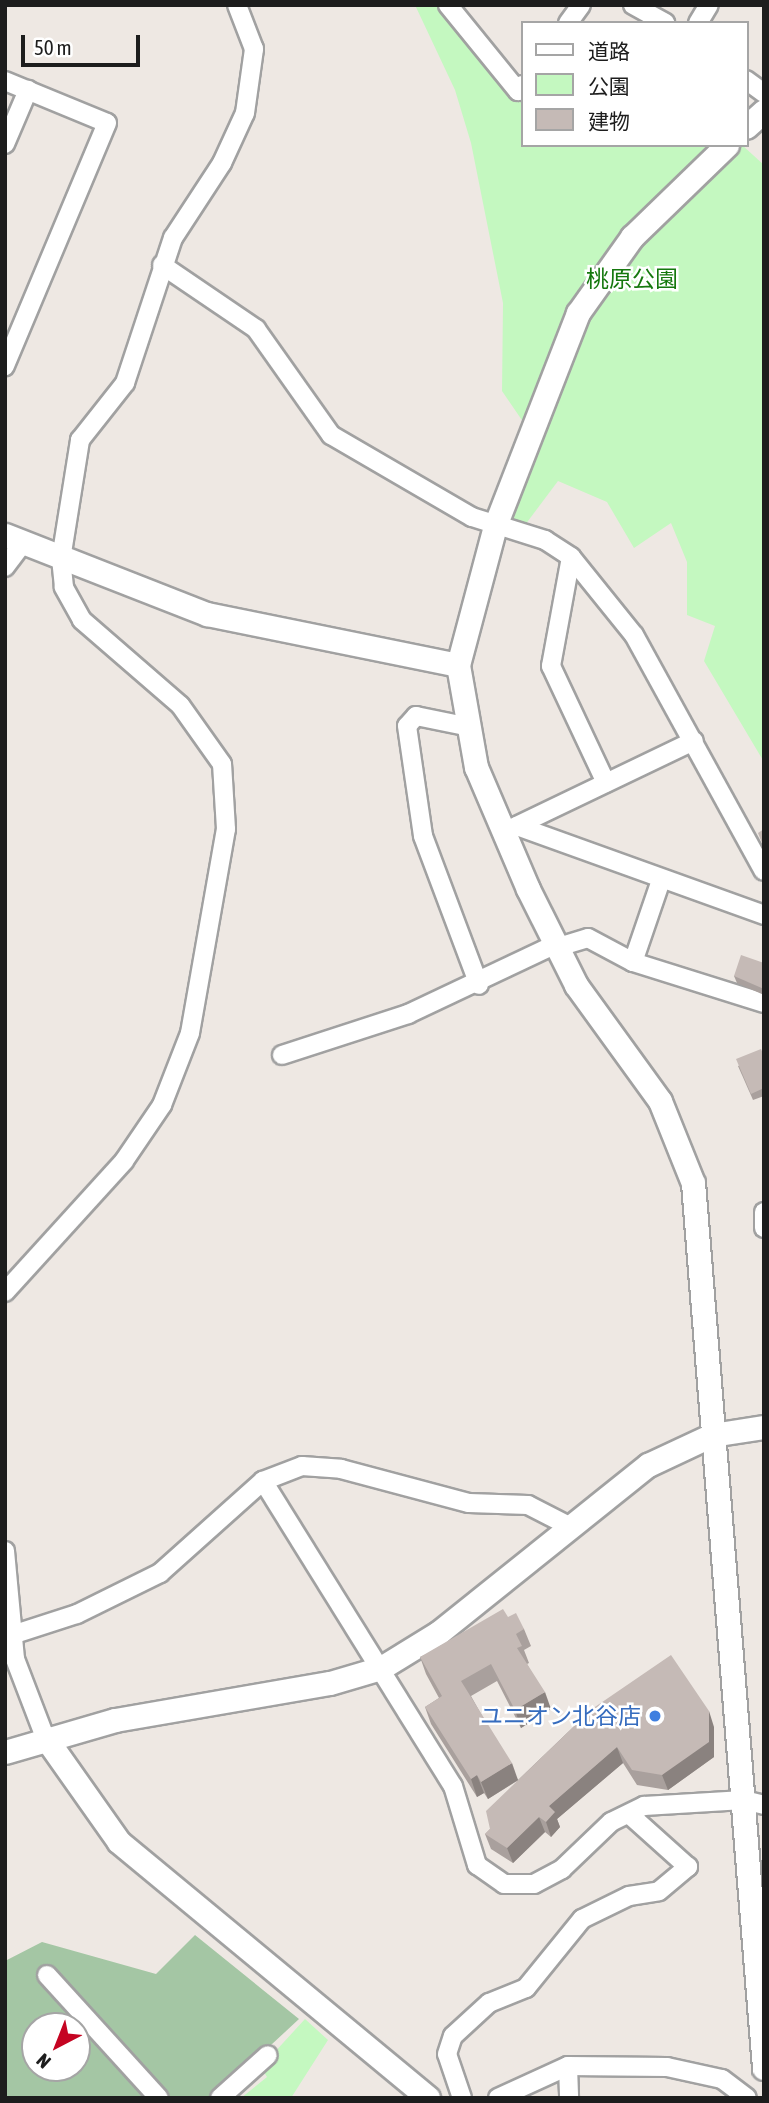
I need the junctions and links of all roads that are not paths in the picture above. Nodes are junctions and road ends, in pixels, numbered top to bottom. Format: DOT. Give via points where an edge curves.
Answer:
graph roads {
  1 [pos="237,5"];
  2 [pos="447,5"];
  3 [pos="581,5"];
  4 [pos="633,5"];
  5 [pos="709,5"];
  6 [pos="569,21"];
  7 [pos="661,21"];
  8 [pos="699,21"];
  9 [pos="5,81"];
  10 [pos="748,81"];
  11 [pos="520,88"];
  12 [pos="28,90"];
  13 [pos="764,93"];
  14 [pos="764,111"];
  15 [pos="748,125"];
  16 [pos="5,144"];
  17 [pos="725,147"];
  18 [pos="162,265"];
  19 [pos="5,366"];
  20 [pos="495,526"];
  21 [pos="14,539"];
  22 [pos="571,557"];
  23 [pos="61,559"];
  24 [pos="5,567"];
  25 [pos="458,665"];
  26 [pos="465,726"];
  27 [pos="694,741"];
  28 [pos="606,783"];
  29 [pos="510,829"];
  30 [pos="764,871"];
  31 [pos="662,880"];
  32 [pos="764,915"];
  33 [pos="554,947"];
  34 [pos="632,962"];
  35 [pos="479,985"];
  36 [pos="764,1003"];
  37 [pos="282,1055"];
  38 [pos="764,1212"];
  39 [pos="764,1228"];
  40 [pos="5,1292"];
  41 [pos="764,1427"];
  42 [pos="712,1435"];
  43 [pos="263,1481"];
  44 [pos="569,1526"];
  45 [pos="5,1551"];
  46 [pos="15,1634"];
  47 [pos="381,1668"];
  48 [pos="45,1737"];
  49 [pos="5,1752"];
  50 [pos="754,1803"];
  51 [pos="629,1814"];
  52 [pos="758,1915"];
  53 [pos="47,1975"];
  54 [pos="268,2054"];
  55 [pos="568,2066"];
  56 [pos="764,2067"];
  57 [pos="159,2098"];
  58 [pos="220,2098"];
  59 [pos="428,2098"];
  60 [pos="462,2098"];
  61 [pos="498,2098"];
  62 [pos="569,2098"];
  63 [pos="747,2098"];
  1 -- 18 [label="street" via="254,49 245,113"];
  2 -- 11 [label="street" via="518,91"];
  3 -- 6 [label="street"];
  4 -- 7 [label="street"];
  5 -- 8 [label="street"];
  9 -- 12 [label="street"];
  10 -- 13 [label="street"];
  12 -- 16 [label="street"];
  12 -- 19 [label="street" via="107,123"];
  14 -- 15 [label="street"];
  17 -- 20 [label="street" via="632,237 591,292 564,344"];
  18 -- 20 [label="street" via="256,329 331,435"];
  18 -- 23 [label="street" via="125,383 80,440"];
  20 -- 22 [label="street" via="545,540"];
  20 -- 25 [label="street"];
  21 -- 23 [label="street"];
  21 -- 24 [label="street"];
  22 -- 27 [label="street" via="634,635"];
  22 -- 28 [label="street" via="550,661"];
  23 -- 25 [label="street" via="207,614"];
  23 -- 40 [label="street" via="65,587 82,620 180,705 214,751 228,806 190,1033 174,1080 124,1161"];
  25 -- 26 [label="street"];
  26 -- 29 [label="street"];
  26 -- 35 [label="street" via="416,716 407,726 423,836"];
  27 -- 28 [label="street"];
  27 -- 30 [label="street"];
  28 -- 29 [label="street"];
  29 -- 31 [label="street"];
  29 -- 33 [label="street"];
  31 -- 32 [label="street"];
  31 -- 34 [label="street"];
  33 -- 34 [label="street" via="588,938"];
  33 -- 35 [label="street"];
  33 -- 42 [label="street" via="660,1101 685,1153 698,1214"];
  34 -- 36 [label="street"];
  35 -- 37 [label="street"];
  38 -- 39 [label="street"];
  41 -- 42 [label="street"];
  42 -- 44 [label="street" via="648,1465"];
  42 -- 50 [label="street"];
  43 -- 44 [label="street" via="302,1466 341,1469 469,1503 528,1505"];
  43 -- 46 [label="street" via="160,1573 77,1614"];
  43 -- 47 [label="street"];
  44 -- 47 [label="street" via="438,1633"];
  45 -- 46 [label="street"];
  46 -- 48 [label="street" via="15,1659"];
  47 -- 48 [label="street"];
  47 -- 51 [label="street" via="453,1786 477,1865 504,1884 534,1884 562,1869"];
  48 -- 49 [label="street"];
  48 -- 59 [label="street" via="119,1842"];
  50 -- 51 [label="street" via="644,1807"];
  50 -- 52 [label="street"];
  51 -- 60 [label="street" via="688,1867 659,1891 629,1896 582,1920 526,1988 489,2003 453,2036 447,2054"];
  52 -- 56 [label="street"];
  53 -- 57 [label="street"];
  54 -- 58 [label="street"];
  55 -- 61 [label="street"];
  55 -- 62 [label="street"];
  55 -- 63 [label="street" via="667,2067 722,2079"];
}
